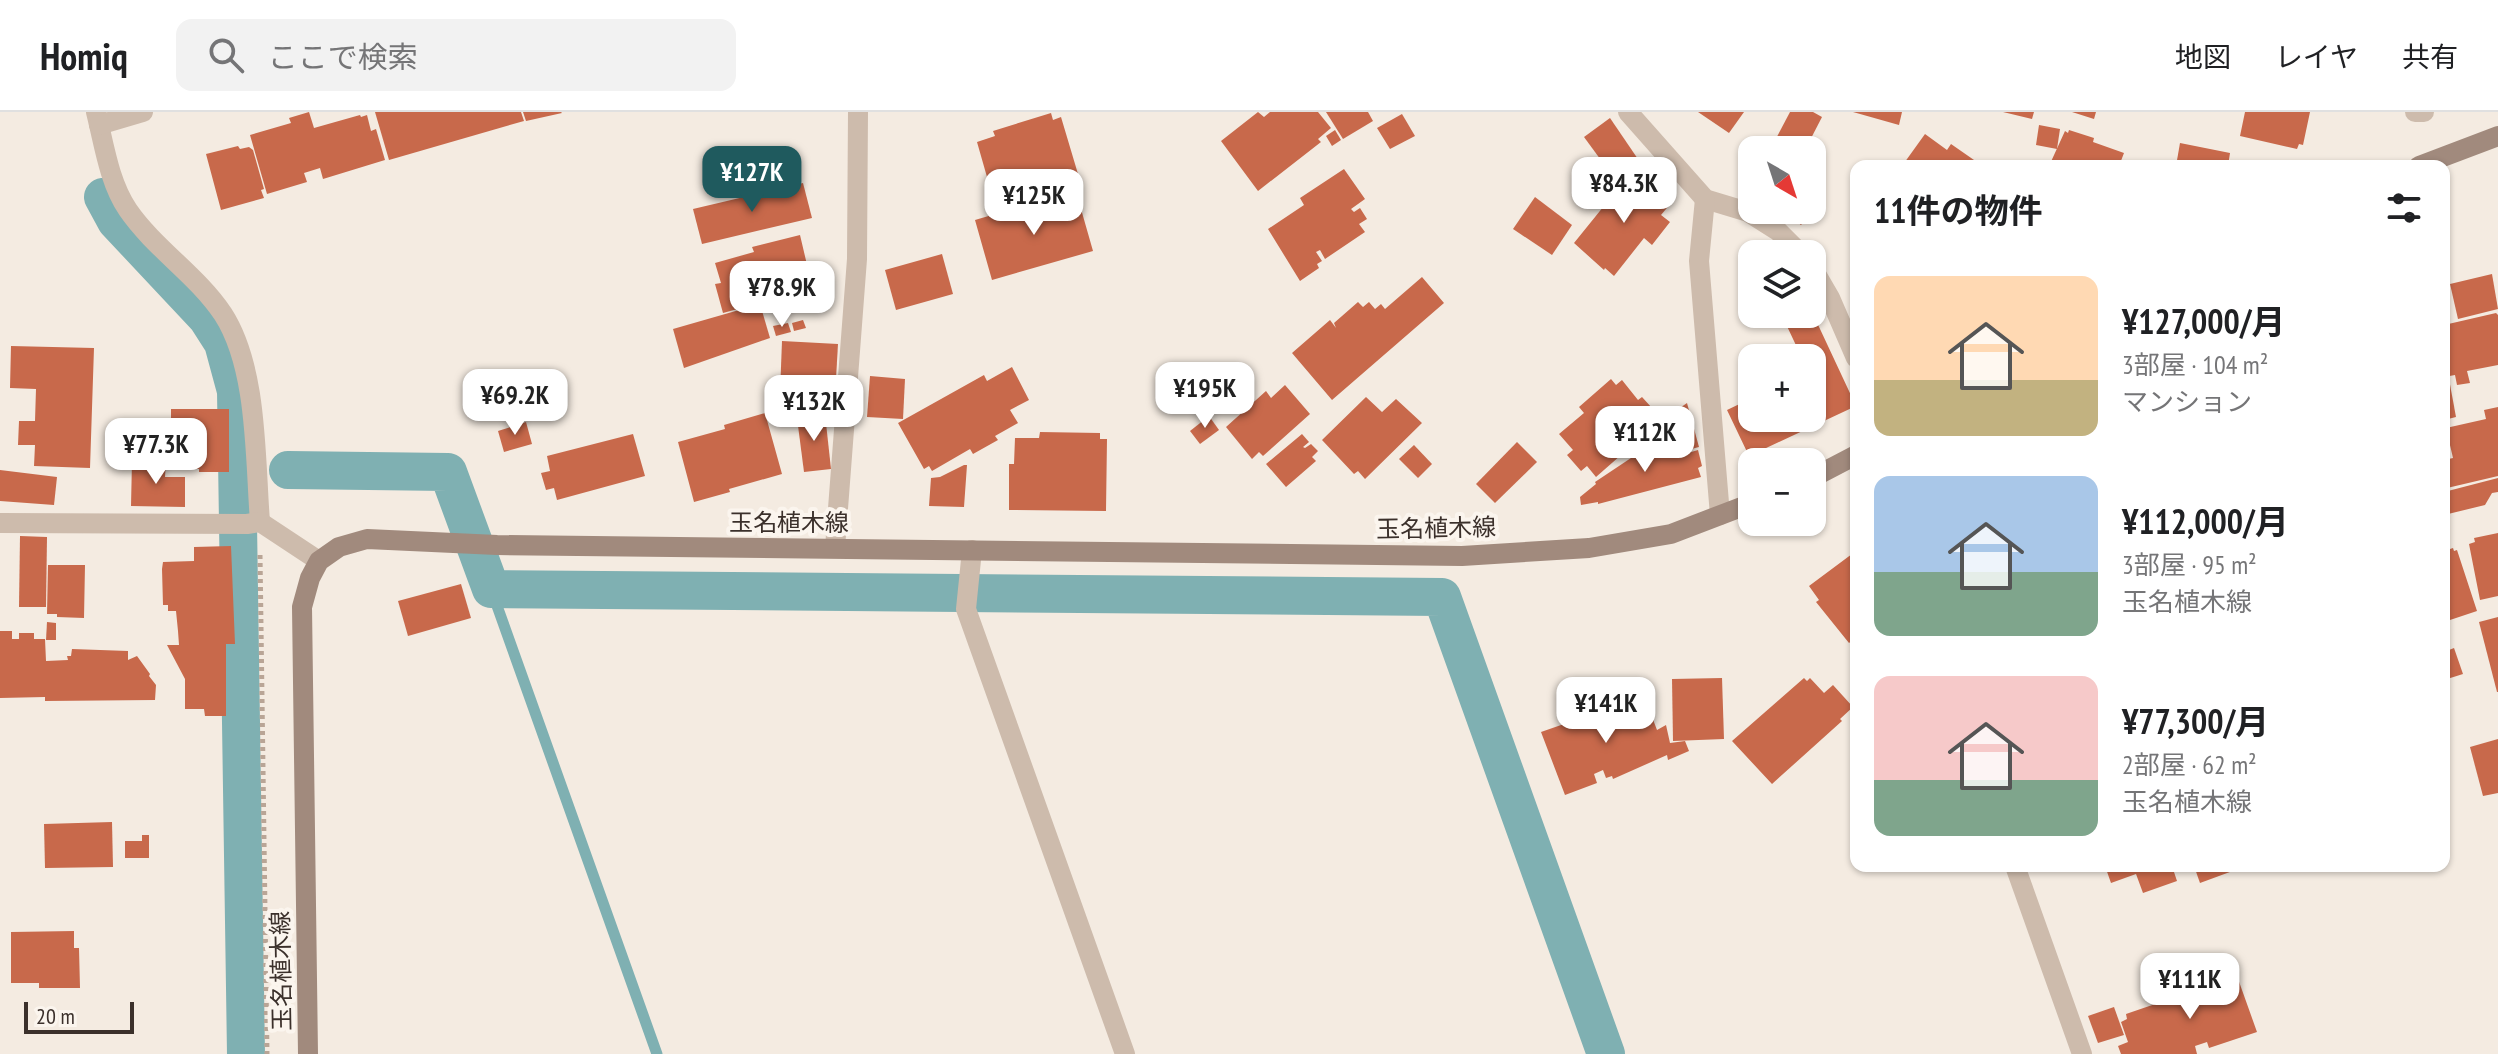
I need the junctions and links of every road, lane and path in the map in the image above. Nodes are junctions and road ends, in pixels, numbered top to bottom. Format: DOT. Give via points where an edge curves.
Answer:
graph roads {
  1 [pos="143,112"];
  2 [pos="858,112"];
  3 [pos="1628,112"];
  4 [pos="2415,112"];
  5 [pos="2424,112"];
  6 [pos="97,119"];
  7 [pos="2498,136"];
  8 [pos="2435,160"];
  9 [pos="1705,199"];
  10 [pos="1787,240"];
  11 [pos="1826,291"];
  12 [pos="1850,344"];
  13 [pos="1850,458"];
  14 [pos="1826,471"];
  15 [pos="1738,508"];
  16 [pos="1720,515"];
  17 [pos="0,523"];
  18 [pos="246,524"];
  19 [pos="835,548"];
  20 [pos="972,550"];
  21 [pos="319,561"];
  22 [pos="2017,872"];
  23 [pos="267,1054"];
  24 [pos="308,1054"];
  25 [pos="1125,1054"];
  26 [pos="2082,1054"];
  1 -- 6 [label="street"];
  2 -- 19 [label="street" via="857,259"];
  3 -- 9 [label="street"];
  4 -- 5 [label="street"];
  6 -- 18 [label="street" via="113,180 127,209 206,293 238,344 249,383"];
  7 -- 8 [label="main road"];
  9 -- 10 [label="street" via="1748,212"];
  9 -- 16 [label="street" via="1699,261"];
  11 -- 12 [label="street"];
  13 -- 14 [label="main road"];
  15 -- 16 [label="main road, 玉名植木線"];
  16 -- 20 [label="main road, 玉名植木線" via="1671,534 1589,548 1462,556"];
  17 -- 18 [label="street"];
  18 -- 21 [label="street"];
  18 -- 23 [label="path"];
  19 -- 20 [label="main road, 玉名植木線"];
  19 -- 21 [label="main road, 玉名植木線" via="367,539 339,547"];
  20 -- 25 [label="street" via="966,609"];
  21 -- 24 [label="main road, 玉名植木線" via="302,607"];
  22 -- 26 [label="street"];
}
